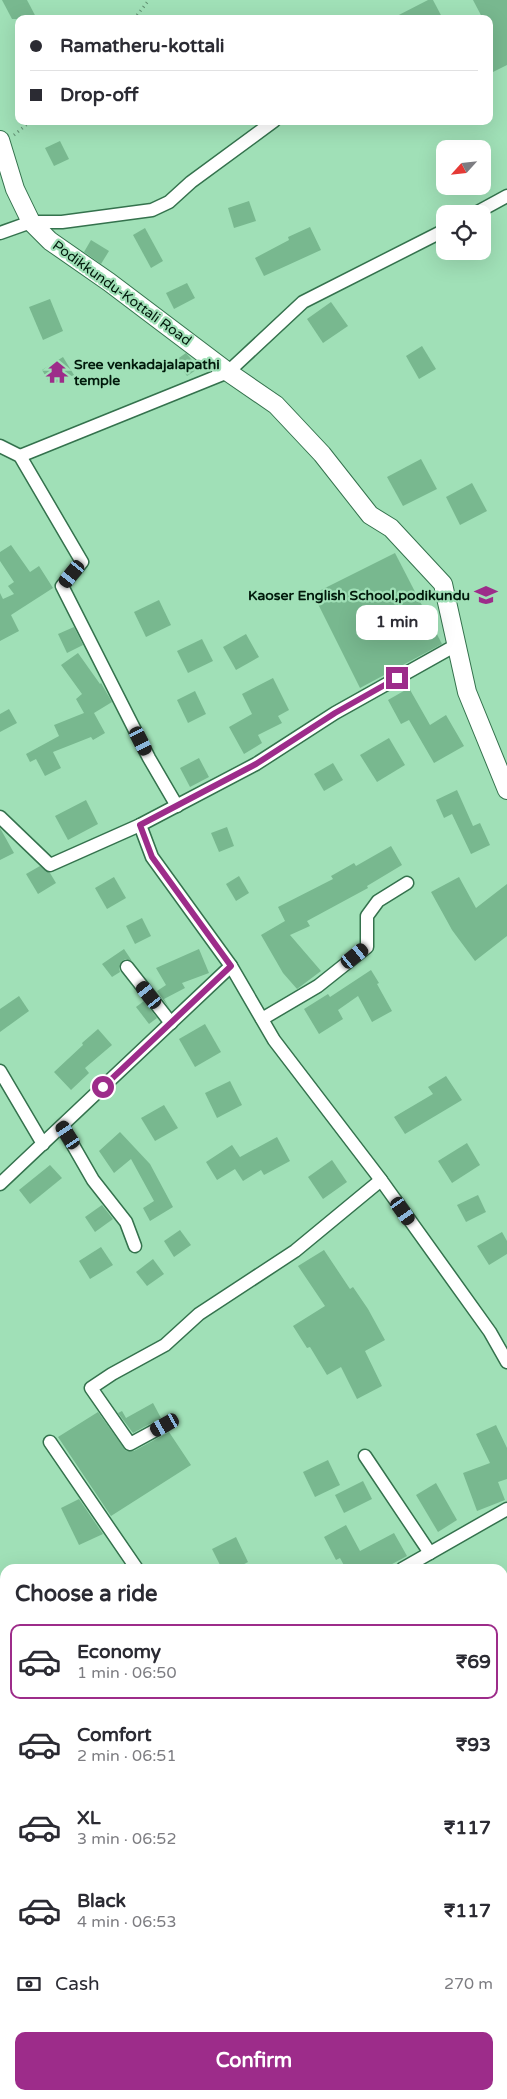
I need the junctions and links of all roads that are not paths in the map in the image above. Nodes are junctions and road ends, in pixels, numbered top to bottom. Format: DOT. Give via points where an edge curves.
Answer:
graph roads {
  1 [pos="269,125"];
  2 [pos="0,140"];
  3 [pos="507,196"];
  4 [pos="490,205"];
  5 [pos="31,222"];
  6 [pos="0,233"];
  7 [pos="436,235"];
  8 [pos="228,372"];
  9 [pos="0,446"];
  10 [pos="20,456"];
  11 [pos="458,644"];
  12 [pos="502,766"];
  13 [pos="507,790"];
  14 [pos="178,806"];
  15 [pos="0,816"];
  16 [pos="140,825"];
  17 [pos="408,883"];
  18 [pos="231,966"];
  19 [pos="127,967"];
  20 [pos="262,1019"];
  21 [pos="171,1023"];
  22 [pos="0,1070"];
  23 [pos="62,1126"];
  24 [pos="43,1144"];
  25 [pos="381,1180"];
  26 [pos="0,1184"];
  27 [pos="135,1246"];
  28 [pos="507,1362"];
  29 [pos="165,1425"];
  30 [pos="50,1442"];
  31 [pos="365,1456"];
  32 [pos="507,1509"];
  33 [pos="430,1553"];
  34 [pos="133,1564"];
  35 [pos="411,1564"];
  1 -- 5 [label="street" via="169,202 152,210 62,222"];
  2 -- 5 [label="main road, Podikkundu-Kottali Road" via="15,189"];
  3 -- 4 [label="street"];
  5 -- 6 [label="street"];
  5 -- 8 [label="main road, Podikkundu-Kottali Road" via="50,241"];
  7 -- 8 [label="street" via="303,302"];
  8 -- 10 [label="street"];
  8 -- 11 [label="main road, Podikkundu-Kottali Road" via="276,405 322,454 370,515 391,528 443,584"];
  9 -- 10 [label="street"];
  10 -- 14 [label="street" via="82,562 62,586 149,758"];
  11 -- 12 [label="main road, Podikkundu-Kottali Road" via="467,692"];
  11 -- 14 [label="street" via="335,713 256,764"];
  12 -- 13 [label="main road, Podikkundu-Kottali Road"];
  14 -- 16 [label="street"];
  15 -- 16 [label="street" via="50,865"];
  16 -- 18 [label="street" via="152,857"];
  17 -- 20 [label="street" via="378,901 367,916 367,947 318,986"];
  18 -- 20 [label="street"];
  18 -- 21 [label="street"];
  19 -- 21 [label="street"];
  20 -- 25 [label="street" via="274,1040"];
  21 -- 23 [label="street"];
  22 -- 24 [label="street"];
  23 -- 24 [label="street"];
  23 -- 27 [label="street" via="93,1180 126,1222"];
  24 -- 26 [label="street"];
  25 -- 28 [label="street" via="490,1332"];
  25 -- 29 [label="street" via="295,1251 200,1314 164,1345 91,1388 130,1444"];
  30 -- 34 [label="street"];
  31 -- 33 [label="street"];
  32 -- 33 [label="street"];
  33 -- 35 [label="street"];
}
